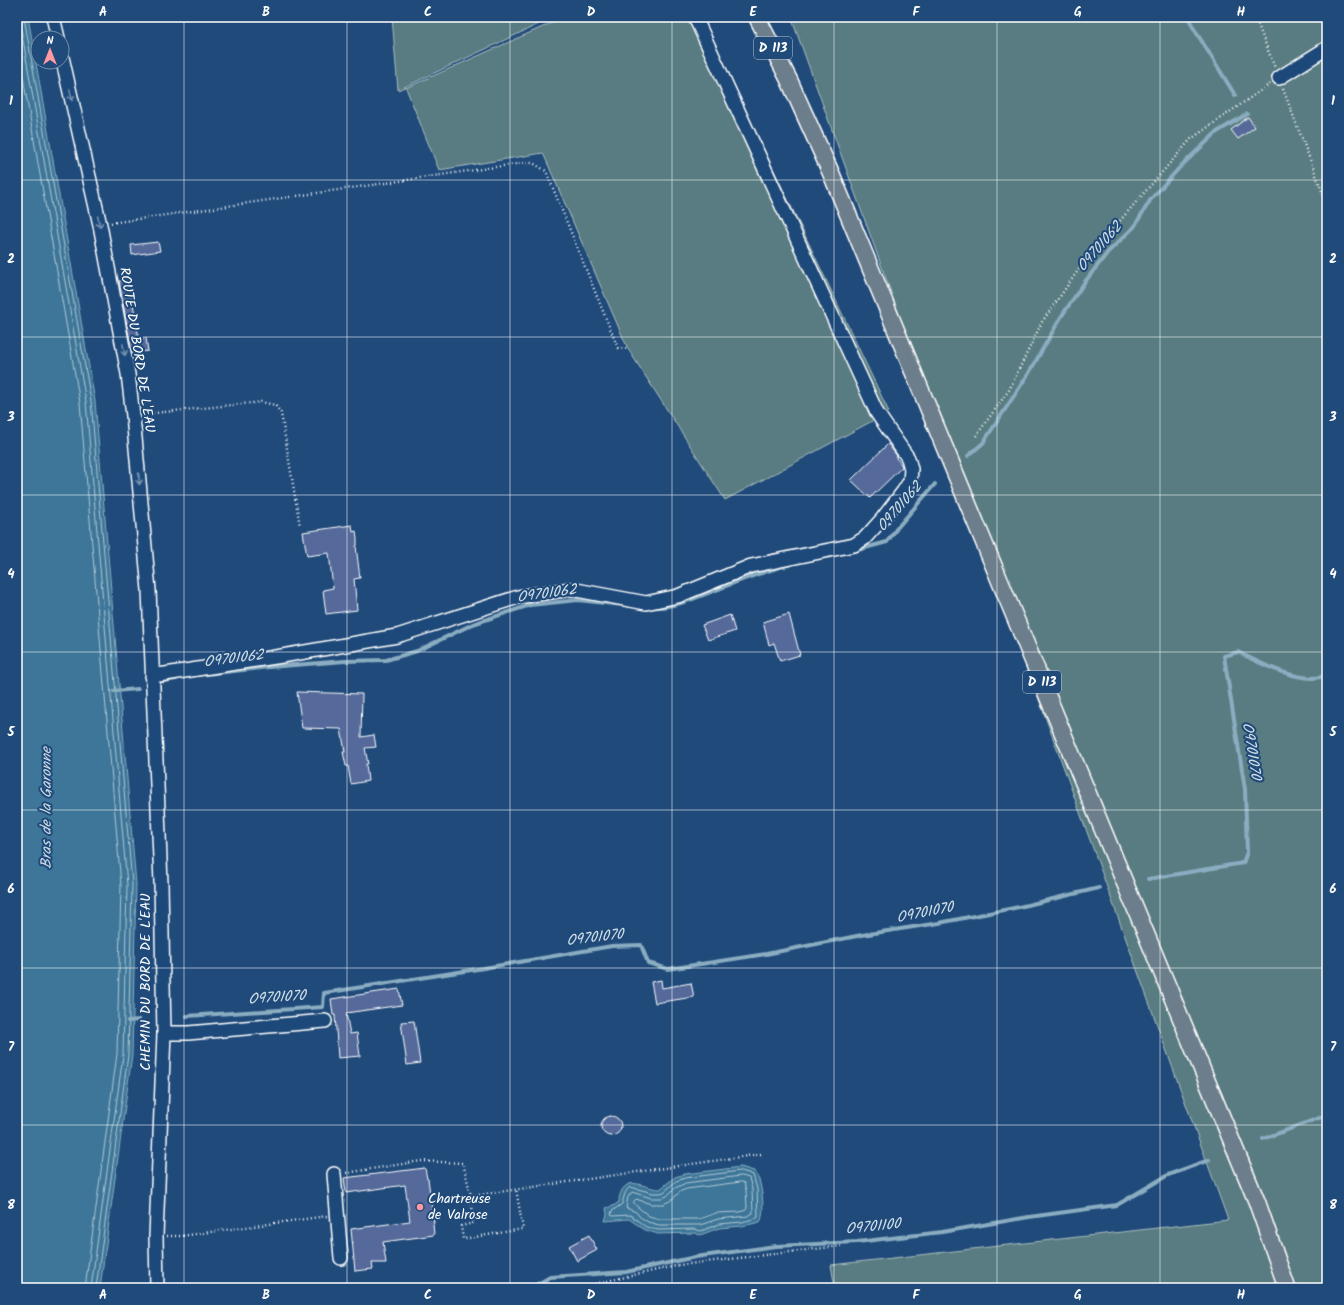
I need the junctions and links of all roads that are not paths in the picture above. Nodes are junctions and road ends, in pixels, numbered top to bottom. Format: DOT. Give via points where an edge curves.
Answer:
graph roads {
  1 [pos="53,17"];
  2 [pos="695,17"];
  3 [pos="757,17"];
  4 [pos="768,17"];
  5 [pos="56,30"];
  6 [pos="1327,48"];
  7 [pos="65,70"];
  8 [pos="1279,78"];
  9 [pos="789,80"];
  10 [pos="152,676"];
  11 [pos="325,1021"];
  12 [pos="164,1033"];
  13 [pos="334,1174"];
  14 [pos="341,1258"];
  15 [pos="157,1288"];
  16 [pos="1287,1288"];
  1 -- 5 [label="street"];
  2 -- 10 [label="street" via="877,413 908,458 911,469 910,481 903,492 865,538 854,545 751,566 678,596 646,602 571,589 518,597 397,636"];
  3 -- 9 [label="main road, D 113"];
  4 -- 9 [label="main road, D 113"];
  6 -- 8 [label="street"];
  7 -- 10 [label="street, ROUTE DU BORD DE L'EAU, one-way" via="100,225 122,338 133,416 149,590"];
  9 -- 16 [label="main road, D 113" via="834,180 1254,1194"];
  10 -- 12 [label="street, CHEMIN DU BORD DE L'EAU" via="161,883"];
  11 -- 12 [label="street"];
  12 -- 15 [label="street, CHEMIN DU BORD DE L'EAU" via="156,1236"];
  13 -- 14 [label="street"];
}
